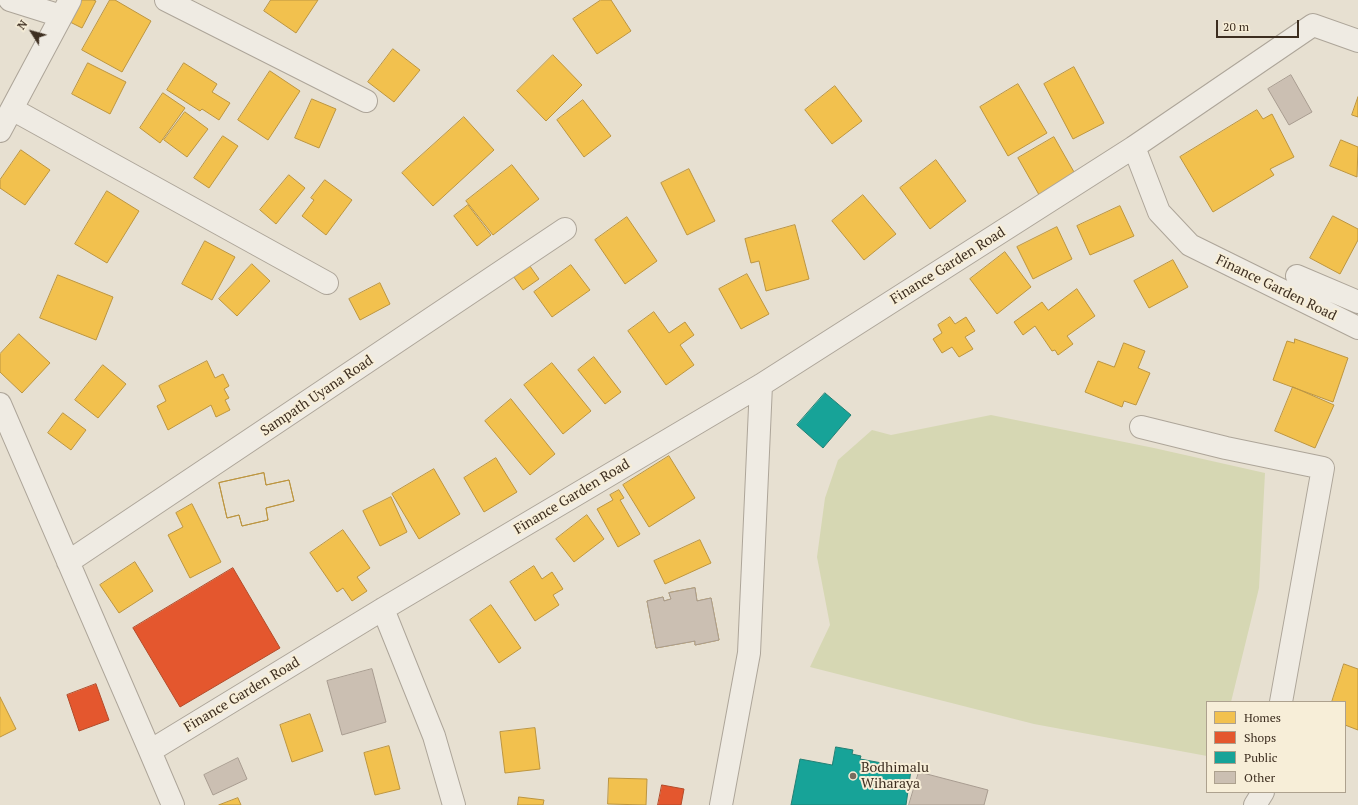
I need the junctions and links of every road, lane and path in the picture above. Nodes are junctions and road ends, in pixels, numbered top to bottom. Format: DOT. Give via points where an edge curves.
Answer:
graph roads {
  1 [pos="10,0"];
  2 [pos="166,0"];
  3 [pos="65,8"];
  4 [pos="1358,41"];
  5 [pos="366,100"];
  6 [pos="12,109"];
  7 [pos="0,131"];
  8 [pos="1134,147"];
  9 [pos="565,229"];
  10 [pos="1297,276"];
  11 [pos="327,283"];
  12 [pos="1358,302"];
  13 [pos="1358,328"];
  14 [pos="761,385"];
  15 [pos="0,404"];
  16 [pos="1141,427"];
  17 [pos="68,562"];
  18 [pos="383,609"];
  19 [pos="1281,701"];
  20 [pos="150,751"];
  21 [pos="1262,793"];
  22 [pos="173,805"];
  23 [pos="454,805"];
  24 [pos="722,805"];
  25 [pos="1255,805"];
  1 -- 3 [label="street"];
  2 -- 5 [label="street"];
  3 -- 6 [label="street"];
  4 -- 8 [label="street, Finance Garden Road" via="1313,25"];
  6 -- 7 [label="street"];
  6 -- 11 [label="street"];
  8 -- 13 [label="street, Finance Garden Road" via="1159,212 1190,246"];
  8 -- 14 [label="street, Finance Garden Road"];
  9 -- 17 [label="street, Sampath Uyana Road"];
  10 -- 12 [label="street"];
  14 -- 18 [label="street, Finance Garden Road"];
  14 -- 24 [label="street" via="749,653"];
  15 -- 17 [label="street"];
  16 -- 19 [label="street" via="1323,468"];
  17 -- 20 [label="street"];
  18 -- 20 [label="street, Finance Garden Road"];
  18 -- 23 [label="street" via="434,736"];
  20 -- 22 [label="street"];
  21 -- 25 [label="street"];
}
